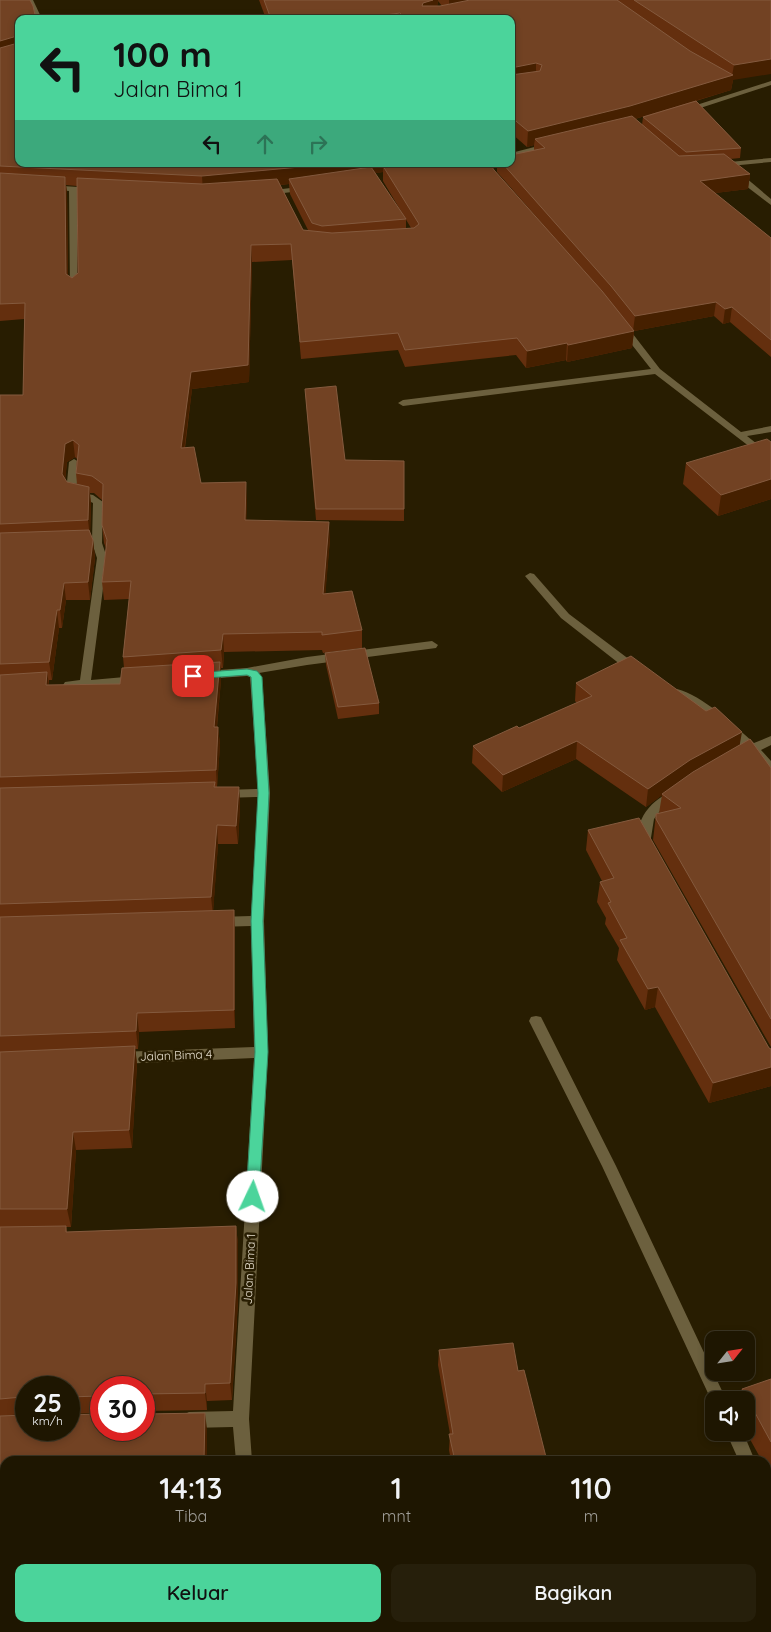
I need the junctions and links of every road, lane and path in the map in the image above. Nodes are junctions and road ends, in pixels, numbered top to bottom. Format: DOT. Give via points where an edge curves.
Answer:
graph roads {
  1 [pos="30,0"];
  2 [pos="37,15"];
  3 [pos="771,83"];
  4 [pos="733,86"];
  5 [pos="741,91"];
  6 [pos="679,112"];
  7 [pos="555,144"];
  8 [pos="515,153"];
  9 [pos="771,160"];
  10 [pos="724,164"];
  11 [pos="708,166"];
  12 [pos="44,186"];
  13 [pos="319,186"];
  14 [pos="73,188"];
  15 [pos="103,190"];
  16 [pos="256,194"];
  17 [pos="771,203"];
  18 [pos="74,290"];
  19 [pos="616,319"];
  20 [pos="657,370"];
  21 [pos="403,403"];
  22 [pos="771,429"];
  23 [pos="739,435"];
  24 [pos="771,460"];
  25 [pos="74,462"];
  26 [pos="97,543"];
  27 [pos="68,544"];
  28 [pos="530,576"];
  29 [pos="432,645"];
  30 [pos="247,672"];
  31 [pos="190,676"];
  32 [pos="644,676"];
  33 [pos="151,679"];
  34 [pos="85,684"];
  35 [pos="56,686"];
  36 [pos="670,690"];
  37 [pos="771,740"];
  38 [pos="752,747"];
  39 [pos="728,762"];
  40 [pos="771,768"];
  41 [pos="689,786"];
  42 [pos="264,793"];
  43 [pos="215,795"];
  44 [pos="650,849"];
  45 [pos="257,921"];
  46 [pos="208,923"];
  47 [pos="536,1021"];
  48 [pos="261,1052"];
  49 [pos="106,1058"];
  50 [pos="231,1233"];
  51 [pos="250,1233"];
  52 [pos="714,1391"];
  53 [pos="241,1419"];
  54 [pos="173,1420"];
  55 [pos="738,1441"];
  56 [pos="244,1456"];
  57 [pos="745,1456"];
  1 -- 2 [label="street"];
  3 -- 5 [label="street"];
  4 -- 5 [label="street"];
  5 -- 6 [label="street"];
  7 -- 8 [label="street"];
  9 -- 10 [label="street"];
  10 -- 11 [label="street"];
  10 -- 17 [label="street"];
  12 -- 14 [label="street"];
  13 -- 16 [label="street" via="284,195"];
  14 -- 15 [label="street"];
  14 -- 18 [label="street"];
  19 -- 20 [label="street"];
  20 -- 21 [label="street"];
  20 -- 23 [label="street"];
  22 -- 23 [label="street"];
  23 -- 24 [label="street"];
  25 -- 26 [label="street" via="71,492 74,496 89,497 98,502"];
  26 -- 27 [label="street"];
  26 -- 34 [label="street" via="102,558 101,574"];
  28 -- 32 [label="street" via="565,616"];
  29 -- 30 [label="street"];
  30 -- 31 [label="street"];
  30 -- 42 [label="street, Jalan Bima 1" via="256,677"];
  33 -- 34 [label="street"];
  34 -- 35 [label="street"];
  36 -- 38 [label="street" via="697,703"];
  37 -- 38 [label="street"];
  38 -- 39 [label="street"];
  38 -- 40 [label="street"];
  41 -- 44 [label="street" via="646,817 643,829"];
  42 -- 43 [label="street"];
  42 -- 45 [label="street, Jalan Bima 1"];
  45 -- 46 [label="street"];
  45 -- 48 [label="street, Jalan Bima 1"];
  47 -- 52 [label="street" via="609,1166"];
  48 -- 49 [label="street, Jalan Bima 4"];
  48 -- 51 [label="street, Jalan Bima 1"];
  50 -- 51 [label="street"];
  51 -- 53 [label="street, Jalan Bima 1"];
  53 -- 54 [label="street"];
  53 -- 56 [label="street, Jalan Bima 1"];
  55 -- 57 [label="street"];
}
